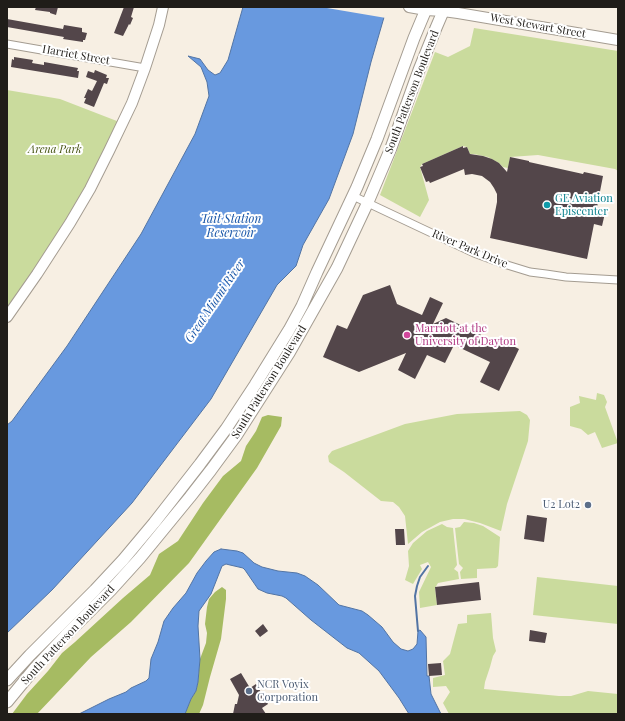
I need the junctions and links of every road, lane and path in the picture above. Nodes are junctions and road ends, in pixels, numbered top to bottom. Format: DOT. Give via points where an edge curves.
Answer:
graph roads {
  1 [pos="163,7"];
  2 [pos="409,7"];
  3 [pos="426,8"];
  4 [pos="444,9"];
  5 [pos="618,40"];
  6 [pos="7,44"];
  7 [pos="146,68"];
  8 [pos="354,196"];
  9 [pos="368,202"];
  10 [pos="618,280"];
  11 [pos="7,317"];
  12 [pos="7,680"];
  13 [pos="7,702"];
  1 -- 7 [label="main road"];
  2 -- 3 [label="main road, West Stewart Street"];
  3 -- 4 [label="main road, West Stewart Street"];
  3 -- 8 [label="main road, South Patterson Boulevard"];
  4 -- 5 [label="main road, West Stewart Street"];
  4 -- 9 [label="main road, South Patterson Boulevard"];
  6 -- 7 [label="street, Harriet Street"];
  7 -- 11 [label="main road" via="90,189"];
  8 -- 9 [label="street, River Park Drive"];
  8 -- 12 [label="main road, South Patterson Boulevard" via="289,330 226,429 154,524 123,560"];
  9 -- 10 [label="street, River Park Drive" via="468,250 504,264 535,273"];
  9 -- 13 [label="main road, South Patterson Boulevard" via="336,268 289,353 236,436 140,558 35,668"];
}
